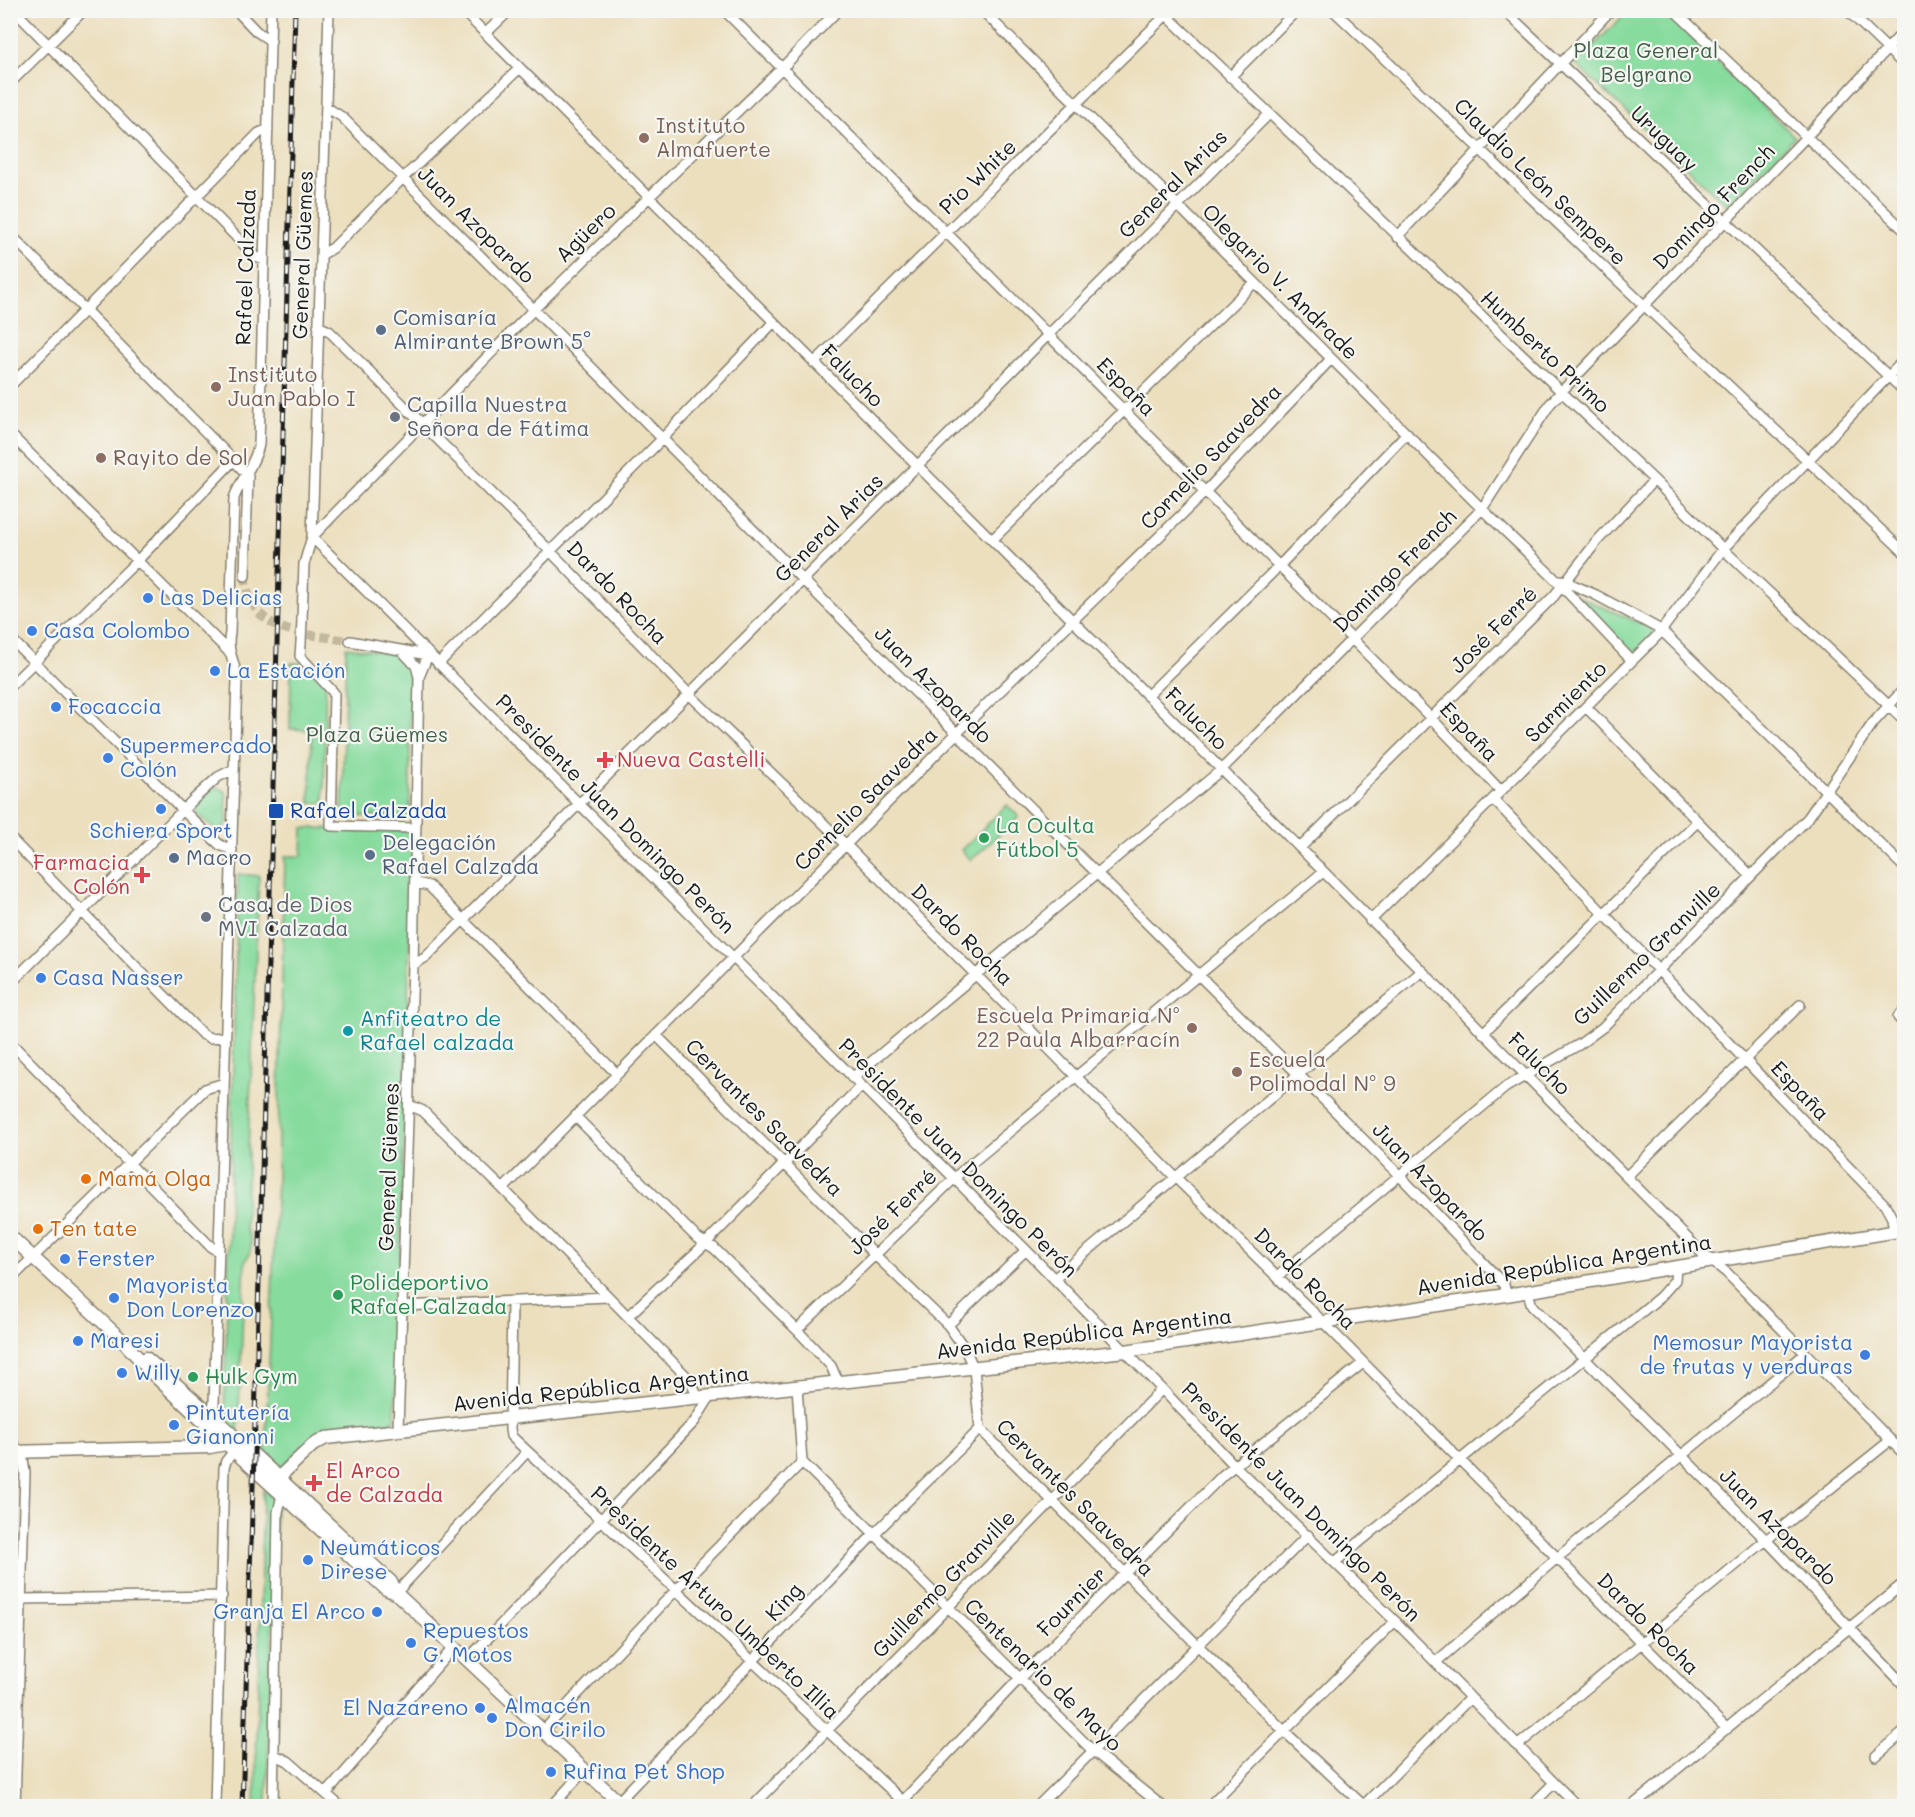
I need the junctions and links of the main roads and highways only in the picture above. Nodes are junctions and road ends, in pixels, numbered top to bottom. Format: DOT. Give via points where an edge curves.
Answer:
graph roads {
  1 [pos="1899,1231"];
  2 [pos="10,1236"];
  3 [pos="121,1339"];
  4 [pos="230,1448"];
  5 [pos="15,1452"];
  6 [pos="278,1478"];
  7 [pos="396,1593"];
  8 [pos="620,1804"];
  1 -- 6 [label="main road, Avenida República Argentina" via="1528,1292 1125,1351 326,1438"];
  2 -- 3 [label="main road"];
  3 -- 4 [label="main road"];
  3 -- 6 [label="main road"];
  4 -- 5 [label="main road"];
  4 -- 7 [label="main road" via="386,1589"];
  6 -- 7 [label="main road" via="391,1582"];
  7 -- 8 [label="main road"];
}
